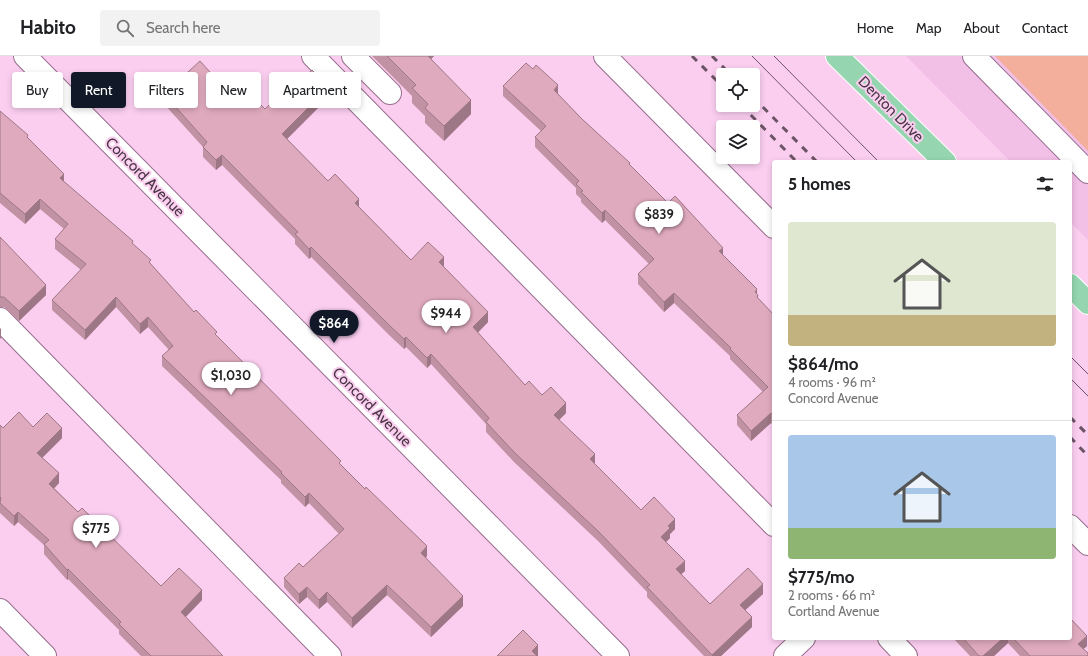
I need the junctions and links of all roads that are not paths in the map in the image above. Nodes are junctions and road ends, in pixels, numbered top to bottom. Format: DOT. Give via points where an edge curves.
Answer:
graph roads {
  1 [pos="25,56"];
  2 [pos="313,56"];
  3 [pos="352,56"];
  4 [pos="605,56"];
  5 [pos="837,56"];
  6 [pos="974,56"];
  7 [pos="390,94"];
  8 [pos="943,160"];
  9 [pos="1088,172"];
  10 [pos="772,225"];
  11 [pos="1072,287"];
  12 [pos="1088,303"];
  13 [pos="0,320"];
  14 [pos="772,523"];
  15 [pos="1072,528"];
  16 [pos="1088,544"];
  17 [pos="0,610"];
  18 [pos="802,640"];
  19 [pos="891,640"];
  20 [pos="45,656"];
  21 [pos="330,656"];
  22 [pos="618,656"];
  23 [pos="785,656"];
  24 [pos="906,656"];
  1 -- 22 [label="street, Concord Avenue"];
  2 -- 14 [label="street"];
  3 -- 7 [label="street"];
  4 -- 10 [label="street"];
  5 -- 8 [label="main road, Denton Drive"];
  6 -- 9 [label="street"];
  11 -- 12 [label="main road"];
  13 -- 21 [label="street"];
  15 -- 16 [label="street"];
  17 -- 20 [label="street"];
  18 -- 23 [label="street"];
  19 -- 24 [label="street"];
}
